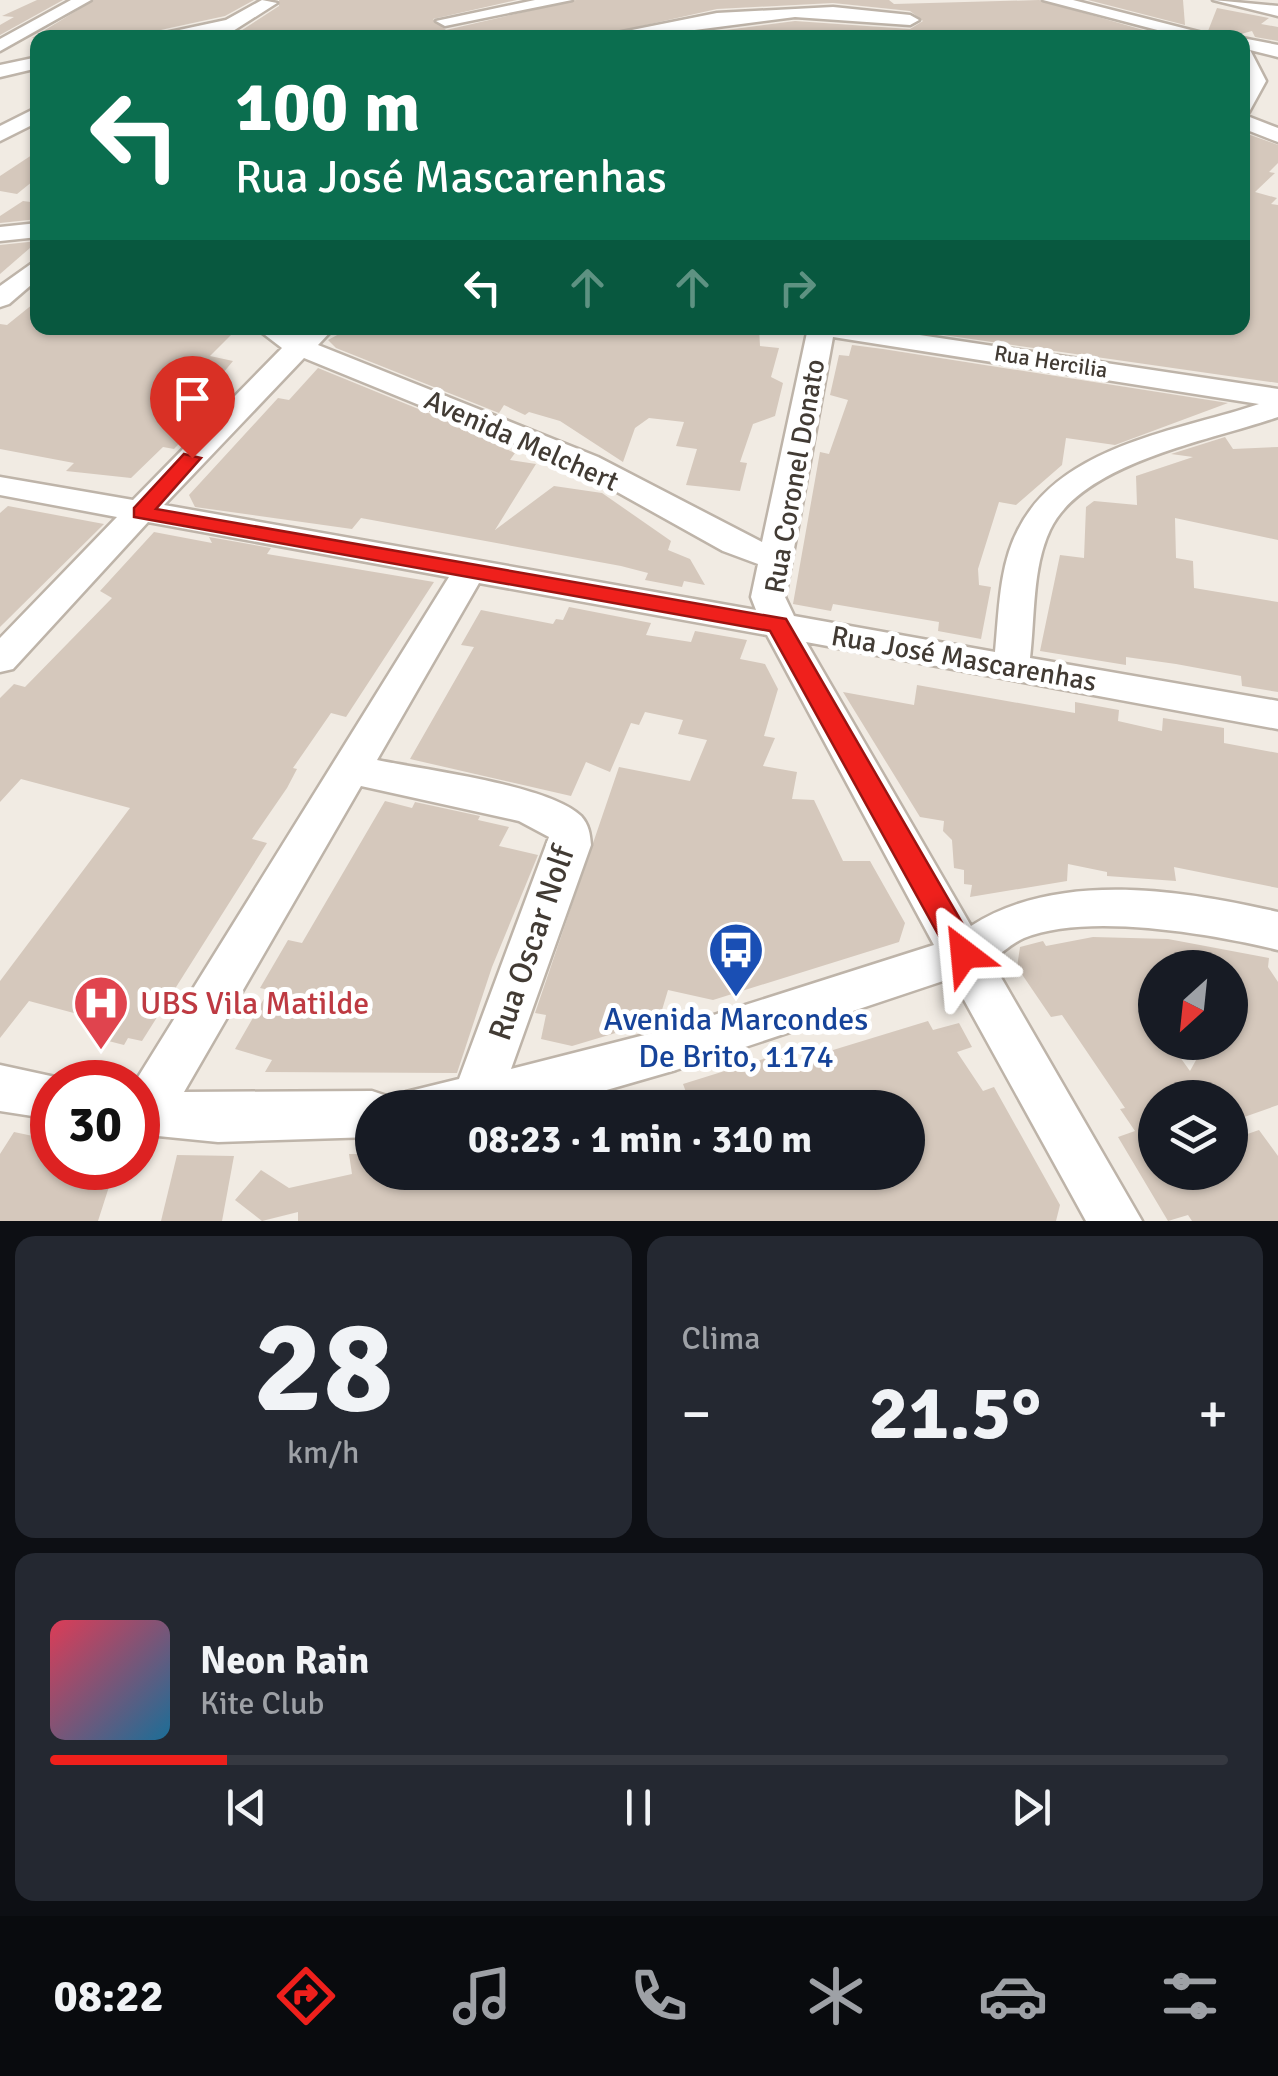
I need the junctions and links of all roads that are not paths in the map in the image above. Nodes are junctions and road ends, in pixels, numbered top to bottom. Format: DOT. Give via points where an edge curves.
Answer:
graph roads {
  1 [pos="83,0"];
  2 [pos="450,0"];
  3 [pos="564,0"];
  4 [pos="902,0"];
  5 [pos="1051,0"];
  6 [pos="1221,0"];
  7 [pos="808,1"];
  8 [pos="762,4"];
  9 [pos="269,9"];
  10 [pos="1278,11"];
  11 [pos="910,20"];
  12 [pos="445,21"];
  13 [pos="685,22"];
  14 [pos="1240,22"];
  15 [pos="222,30"];
  16 [pos="452,30"];
  17 [pos="643,30"];
  18 [pos="702,30"];
  19 [pos="916,30"];
  20 [pos="1180,30"];
  21 [pos="0,46"];
  22 [pos="1278,50"];
  23 [pos="30,64"];
  24 [pos="1250,69"];
  25 [pos="0,71"];
  26 [pos="1250,93"];
  27 [pos="30,118"];
  28 [pos="1250,124"];
  29 [pos="0,135"];
  30 [pos="1278,136"];
  31 [pos="30,231"];
  32 [pos="0,234"];
  33 [pos="30,273"];
  34 [pos="0,300"];
  35 [pos="834,335"];
  36 [pos="880,335"];
  37 [pos="309,336"];
  38 [pos="1278,398"];
  39 [pos="1278,407"];
  40 [pos="0,486"];
  41 [pos="141,512"];
  42 [pos="774,558"];
  43 [pos="470,570"];
  44 [pos="778,624"];
  45 [pos="0,660"];
  46 [pos="1011,666"];
  47 [pos="1278,715"];
  48 [pos="351,769"];
  49 [pos="1278,930"];
  50 [pos="964,954"];
  51 [pos="160,1080"];
  52 [pos="0,1088"];
  53 [pos="479,1090"];
  54 [pos="517,1090"];
  55 [pos="30,1093"];
  56 [pos="160,1113"];
  57 [pos="355,1114"];
  58 [pos="1116,1221"];
  1 -- 21 [label="street"];
  2 -- 12 [label="street"];
  3 -- 12 [label="street"];
  4 -- 11 [label="street"];
  5 -- 20 [label="street"];
  6 -- 14 [label="street"];
  7 -- 8 [label="street"];
  7 -- 11 [label="street" via="867,6"];
  8 -- 13 [label="street"];
  9 -- 15 [label="street"];
  10 -- 14 [label="street"];
  11 -- 19 [label="street"];
  12 -- 16 [label="street"];
  13 -- 17 [label="street"];
  13 -- 18 [label="street"];
  14 -- 22 [label="street"];
  23 -- 25 [label="street"];
  24 -- 26 [label="street" via="1256,81"];
  27 -- 29 [label="street"];
  28 -- 30 [label="street"];
  31 -- 32 [label="street"];
  33 -- 34 [label="street"];
  35 -- 42 [label="street, Rua Coronel Donato"];
  36 -- 38 [label="street, Rua Hercilia"];
  37 -- 41 [label="street"];
  37 -- 42 [label="street, Avenida Melchert"];
  39 -- 46 [label="street" via="1097,470 1052,502 1035,526 1024,564"];
  40 -- 41 [label="street, Rua José Mascarenhas"];
  41 -- 43 [label="street, Rua José Mascarenhas"];
  41 -- 45 [label="street"];
  42 -- 44 [label="street, Rua Coronel Donato" via="768,597"];
  43 -- 44 [label="street, Rua José Mascarenhas"];
  43 -- 48 [label="street"];
  44 -- 46 [label="street, Rua José Mascarenhas"];
  44 -- 50 [label="street"];
  46 -- 47 [label="street, Rua José Mascarenhas"];
  48 -- 51 [label="street"];
  48 -- 53 [label="street, Rua Oscar Nolf" via="526,807 568,830 570,845"];
  49 -- 50 [label="street" via="1128,909 1072,910 1013,922"];
  50 -- 54 [label="street"];
  50 -- 58 [label="street"];
  52 -- 55 [label="street"];
  56 -- 57 [label="street"];
}
